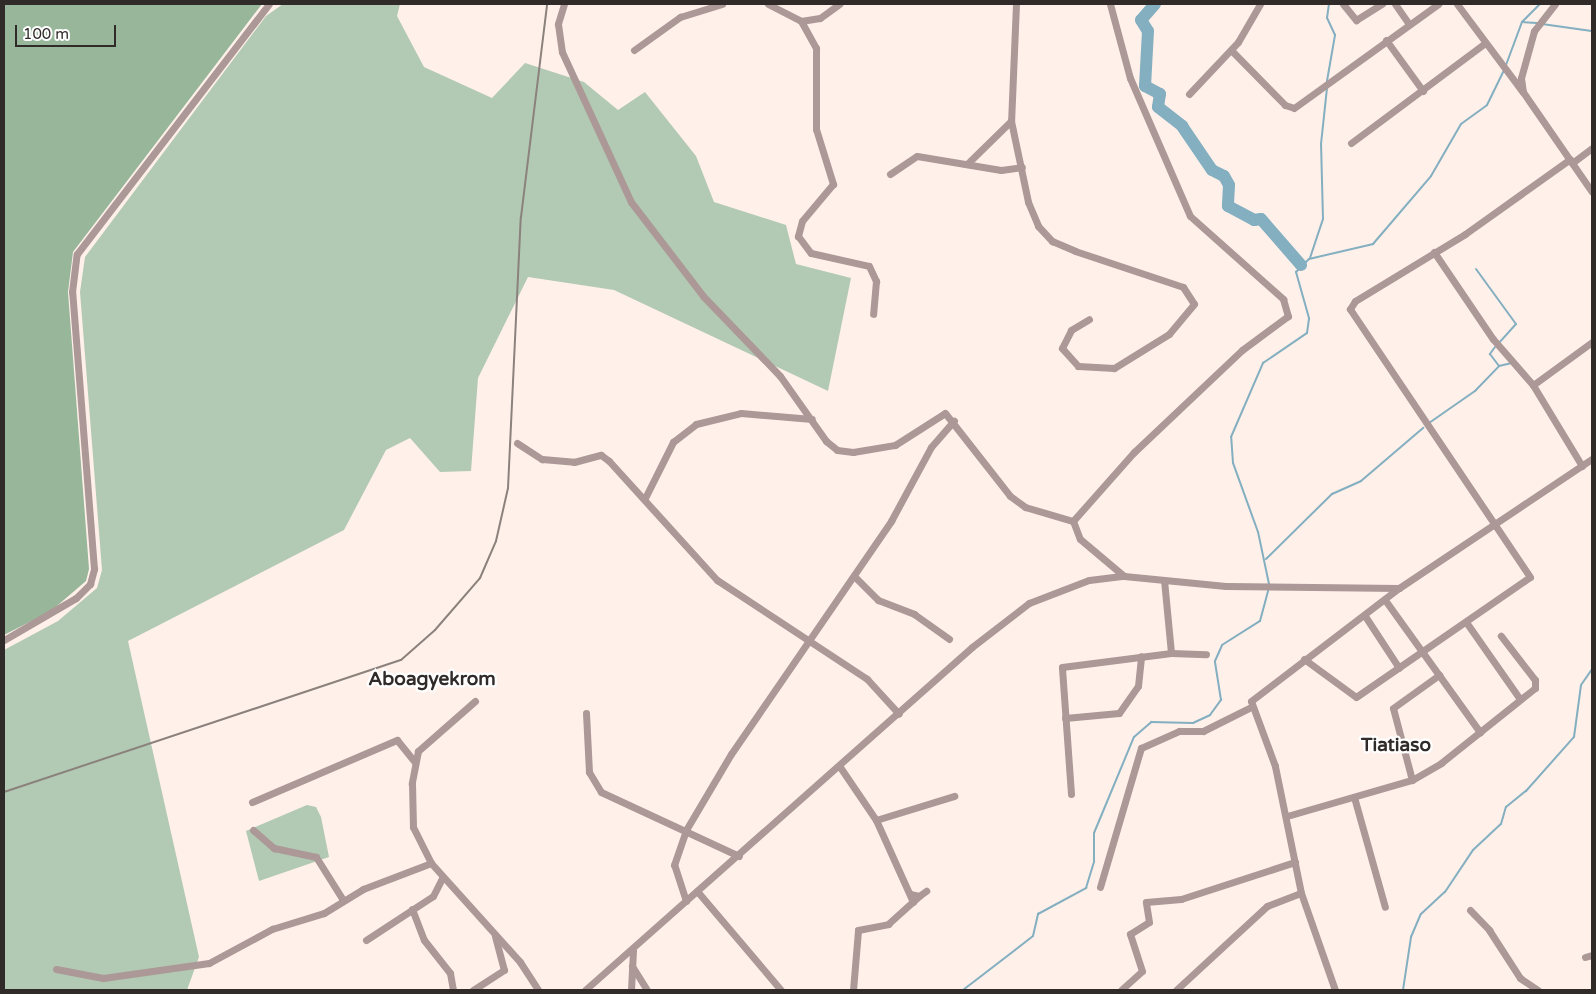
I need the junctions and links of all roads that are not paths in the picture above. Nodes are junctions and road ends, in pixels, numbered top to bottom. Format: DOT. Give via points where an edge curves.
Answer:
graph roads {
  1 [pos="269,4"];
  2 [pos="564,4"];
  3 [pos="722,4"];
  4 [pos="770,4"];
  5 [pos="839,4"];
  6 [pos="1016,4"];
  7 [pos="1110,4"];
  8 [pos="1260,4"];
  9 [pos="1343,4"];
  10 [pos="1382,4"];
  11 [pos="1395,4"];
  12 [pos="1438,4"];
  13 [pos="1457,4"];
  14 [pos="1555,4"];
  15 [pos="801,21"];
  16 [pos="1409,24"];
  17 [pos="1386,40"];
  18 [pos="1484,44"];
  19 [pos="634,50"];
  20 [pos="1231,50"];
  21 [pos="1423,91"];
  22 [pos="1523,92"];
  23 [pos="1189,94"];
  24 [pos="1012,121"];
  25 [pos="1351,143"];
  26 [pos="1592,148"];
  27 [pos="1571,161"];
  28 [pos="968,163"];
  29 [pos="1022,167"];
  30 [pos="890,174"];
  31 [pos="1592,192"];
  32 [pos="1434,252"];
  33 [pos="873,314"];
  34 [pos="1089,319"];
  35 [pos="1592,342"];
  36 [pos="1533,385"];
  37 [pos="812,419"];
  38 [pos="954,421"];
  39 [pos="516,443"];
  40 [pos="1592,459"];
  41 [pos="1582,466"];
  42 [pos="645,498"];
  43 [pos="1073,521"];
  44 [pos="1495,526"];
  45 [pos="854,576"];
  46 [pos="1124,576"];
  47 [pos="1164,580"];
  48 [pos="1399,588"];
  49 [pos="1385,600"];
  50 [pos="1365,616"];
  51 [pos="1466,622"];
  52 [pos="1501,636"];
  53 [pos="949,639"];
  54 [pos="4,640"];
  55 [pos="809,644"];
  56 [pos="1422,652"];
  57 [pos="1171,653"];
  58 [pos="1206,654"];
  59 [pos="1141,656"];
  60 [pos="1304,659"];
  61 [pos="1399,668"];
  62 [pos="1439,675"];
  63 [pos="1520,699"];
  64 [pos="475,701"];
  65 [pos="1251,707"];
  66 [pos="586,713"];
  67 [pos="899,714"];
  68 [pos="1065,718"];
  69 [pos="1480,732"];
  70 [pos="415,762"];
  71 [pos="840,767"];
  72 [pos="1412,780"];
  73 [pos="1071,794"];
  74 [pos="954,796"];
  75 [pos="1354,798"];
  76 [pos="252,802"];
  77 [pos="1286,816"];
  78 [pos="876,820"];
  79 [pos="253,830"];
  80 [pos="686,830"];
  81 [pos="739,856"];
  82 [pos="1295,862"];
  83 [pos="431,863"];
  84 [pos="442,878"];
  85 [pos="1100,887"];
  86 [pos="697,891"];
  87 [pos="926,891"];
  88 [pos="1300,893"];
  89 [pos="910,894"];
  90 [pos="919,896"];
  91 [pos="343,900"];
  92 [pos="686,901"];
  93 [pos="913,902"];
  94 [pos="1385,907"];
  95 [pos="412,909"];
  96 [pos="1470,910"];
  97 [pos="494,933"];
  98 [pos="366,940"];
  99 [pos="632,950"];
  100 [pos="632,966"];
  101 [pos="56,969"];
  102 [pos="454,990"];
  103 [pos="473,990"];
  104 [pos="538,990"];
  105 [pos="585,990"];
  106 [pos="631,990"];
  107 [pos="647,990"];
  108 [pos="781,990"];
  109 [pos="853,990"];
  110 [pos="1121,990"];
  111 [pos="1176,990"];
  112 [pos="1336,990"];
  113 [pos="1538,990"];
  1 -- 54 [label="street" via="77,254 72,292 94,569 90,584 76,598"];
  2 -- 37 [label="street" via="558,24 562,52 631,202 703,296 732,320"];
  3 -- 19 [label="street" via="680,17"];
  4 -- 15 [label="street"];
  5 -- 15 [label="street" via="820,18"];
  6 -- 24 [label="street"];
  7 -- 43 [label="street" via="1130,78 1190,216 1283,298 1288,316 1242,350 1149,438"];
  8 -- 20 [label="street"];
  9 -- 10 [label="street" via="1356,20"];
  11 -- 16 [label="street"];
  12 -- 16 [label="street"];
  13 -- 18 [label="street"];
  14 -- 22 [label="street" via="1534,31 1521,78"];
  15 -- 33 [label="street" via="816,48 816,129 833,184 802,220 798,236 811,253 869,266 876,281"];
  16 -- 17 [label="street"];
  17 -- 20 [label="street" via="1294,108 1285,105"];
  17 -- 21 [label="street"];
  18 -- 21 [label="street"];
  18 -- 22 [label="street"];
  20 -- 23 [label="street"];
  21 -- 25 [label="street"];
  22 -- 27 [label="street"];
  24 -- 28 [label="street"];
  24 -- 29 [label="street"];
  26 -- 27 [label="street"];
  27 -- 31 [label="street"];
  27 -- 32 [label="street"];
  28 -- 29 [label="street" via="1001,170"];
  28 -- 30 [label="street" via="917,156"];
  29 -- 34 [label="street" via="1028,202 1038,226 1052,241 1183,287 1194,304 1170,334 1114,368 1078,366 1062,348 1071,330"];
  32 -- 36 [label="street" via="1493,339"];
  32 -- 44 [label="street" via="1355,301 1351,315"];
  35 -- 36 [label="street"];
  36 -- 41 [label="street"];
  37 -- 38 [label="street" via="837,450 854,452 905,441 941,414"];
  37 -- 42 [label="street" via="741,413 696,424 673,442"];
  38 -- 43 [label="street" via="1010,496 1025,507"];
  38 -- 45 [label="street" via="931,447 891,521"];
  39 -- 42 [label="street" via="542,459 557,462 601,455"];
  40 -- 41 [label="street"];
  41 -- 44 [label="street"];
  42 -- 55 [label="street" via="717,580"];
  43 -- 46 [label="street" via="1080,539"];
  44 -- 48 [label="street"];
  44 -- 51 [label="street" via="1531,575"];
  45 -- 53 [label="street" via="878,600 914,614"];
  45 -- 55 [label="street"];
  46 -- 47 [label="street"];
  46 -- 67 [label="street" via="1089,580 1029,603 978,641"];
  47 -- 48 [label="street" via="1226,586"];
  47 -- 57 [label="street"];
  48 -- 49 [label="street"];
  49 -- 50 [label="street"];
  49 -- 56 [label="street"];
  50 -- 60 [label="street"];
  50 -- 61 [label="street"];
  51 -- 56 [label="street"];
  51 -- 63 [label="street"];
  52 -- 63 [label="street" via="1535,680 1535,688"];
  55 -- 67 [label="street" via="866,679"];
  55 -- 80 [label="street" via="731,754"];
  56 -- 61 [label="street"];
  56 -- 62 [label="street"];
  57 -- 58 [label="street"];
  57 -- 59 [label="street"];
  59 -- 68 [label="street" via="1138,686 1114,716"];
  59 -- 68 [label="street" via="1062,667"];
  60 -- 61 [label="street" via="1353,698"];
  60 -- 65 [label="street" via="1254,696"];
  62 -- 69 [label="street"];
  62 -- 72 [label="street" via="1393,708"];
  63 -- 69 [label="street"];
  64 -- 70 [label="street" via="442,726 418,751"];
  65 -- 77 [label="street" via="1275,766"];
  65 -- 85 [label="street" via="1203,731 1179,731 1141,748"];
  66 -- 80 [label="street" via="589,772 600,792 646,817"];
  67 -- 71 [label="street"];
  68 -- 73 [label="street"];
  69 -- 72 [label="street"];
  70 -- 76 [label="street" via="397,740"];
  70 -- 83 [label="street" via="413,827"];
  71 -- 78 [label="street"];
  71 -- 81 [label="street"];
  72 -- 75 [label="street"];
  74 -- 78 [label="street"];
  75 -- 77 [label="street"];
  75 -- 94 [label="street"];
  77 -- 82 [label="street"];
  78 -- 89 [label="street"];
  79 -- 91 [label="street" via="274,848 316,857"];
  80 -- 81 [label="street"];
  80 -- 92 [label="street" via="674,865"];
  81 -- 86 [label="street"];
  82 -- 88 [label="street"];
  82 -- 110 [label="street" via="1181,899 1146,902 1148,922 1130,934 1142,971"];
  83 -- 84 [label="street"];
  83 -- 91 [label="street"];
  84 -- 95 [label="street" via="439,891"];
  84 -- 97 [label="street"];
  86 -- 92 [label="street"];
  86 -- 108 [label="street"];
  87 -- 90 [label="street"];
  88 -- 111 [label="street" via="1267,906"];
  88 -- 112 [label="street"];
  89 -- 90 [label="street"];
  89 -- 93 [label="street"];
  90 -- 93 [label="street"];
  91 -- 101 [label="street" via="306,920 272,929 209,963 103,978"];
  92 -- 99 [label="street"];
  93 -- 109 [label="street" via="888,924 858,930"];
  95 -- 98 [label="street"];
  95 -- 102 [label="street" via="424,940 450,973"];
  96 -- 113 [label="street" via="1490,930 1520,978"];
  97 -- 103 [label="street" via="504,970"];
  97 -- 104 [label="street"];
  99 -- 100 [label="street"];
  99 -- 105 [label="street"];
  100 -- 106 [label="street"];
  100 -- 107 [label="street"];
}
